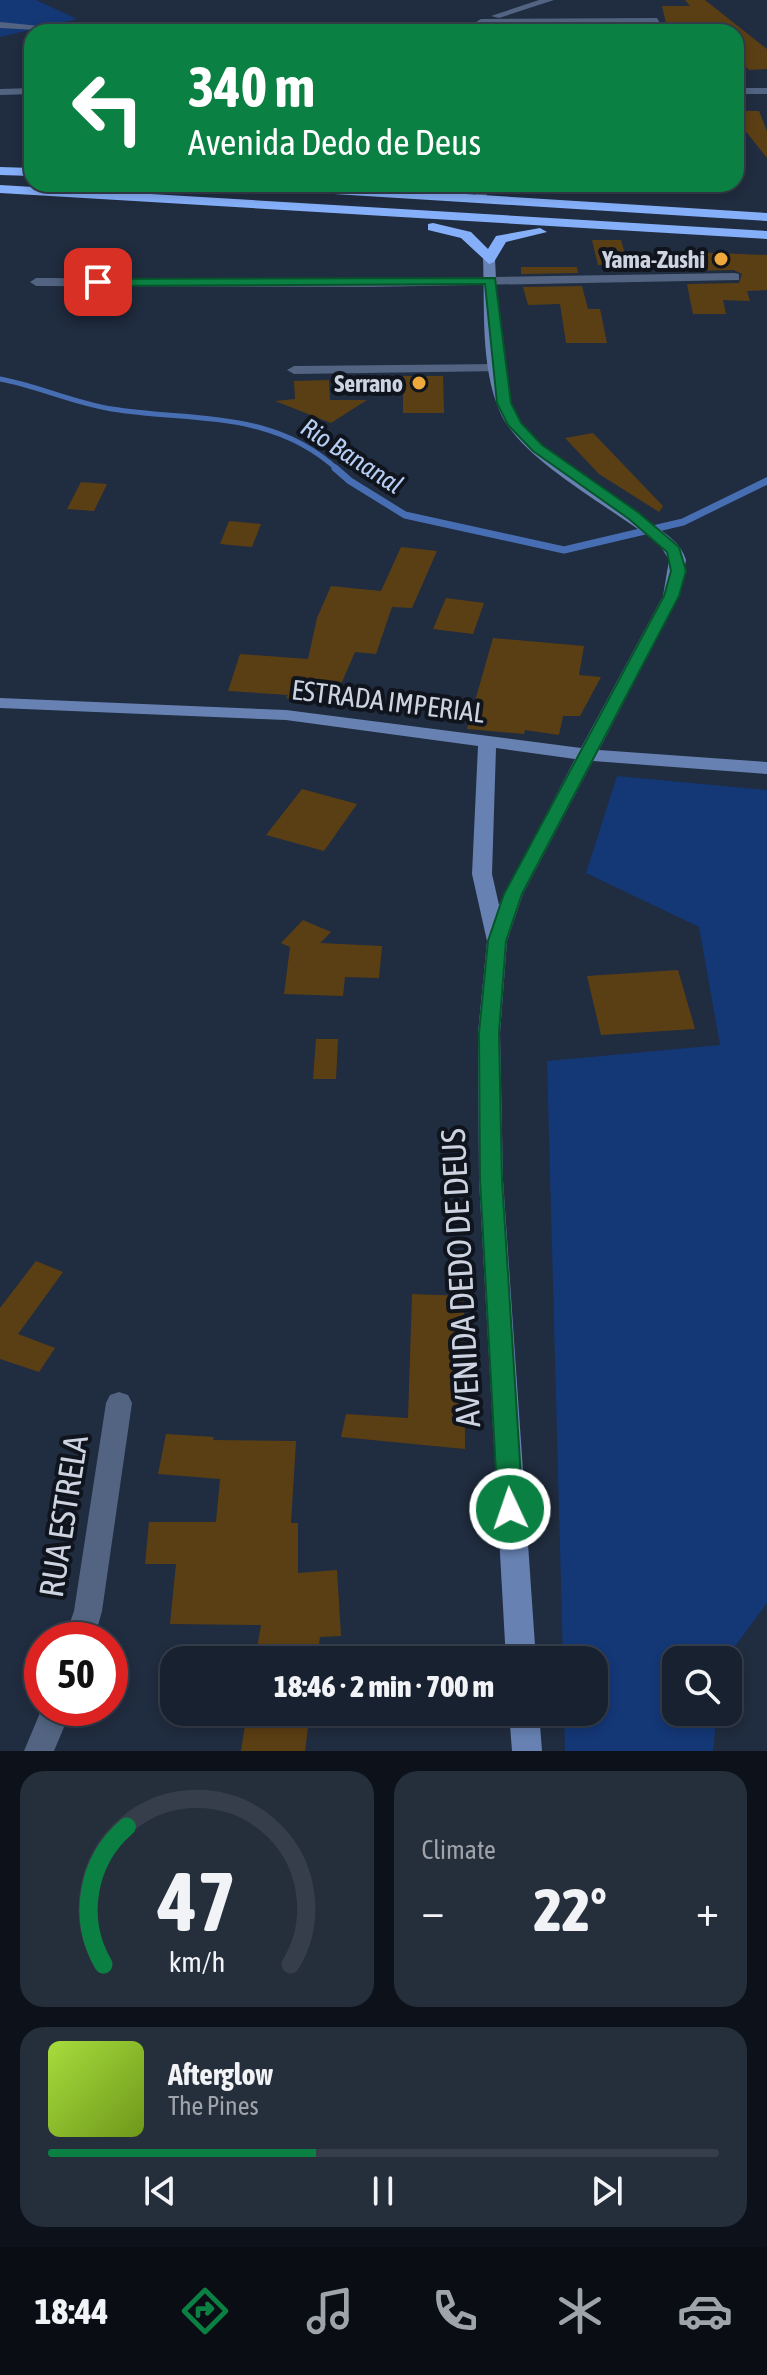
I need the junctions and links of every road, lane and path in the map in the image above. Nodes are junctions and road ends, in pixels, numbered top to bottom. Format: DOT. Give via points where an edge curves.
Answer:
graph roads {
  1 [pos="549,0"];
  2 [pos="657,21"];
  3 [pos="486,24"];
  4 [pos="568,24"];
  5 [pos="0,25"];
  6 [pos="24,27"];
  7 [pos="24,91"];
  8 [pos="744,91"];
  9 [pos="767,91"];
  10 [pos="0,92"];
  11 [pos="0,171"];
  12 [pos="24,172"];
  13 [pos="0,189"];
  14 [pos="24,190"];
  15 [pos="48,192"];
  16 [pos="490,192"];
  17 [pos="611,207"];
  18 [pos="767,207"];
  19 [pos="336,210"];
  20 [pos="767,217"];
  21 [pos="637,226"];
  22 [pos="726,233"];
  23 [pos="767,235"];
  24 [pos="767,242"];
  25 [pos="489,259"];
  26 [pos="734,277"];
  27 [pos="491,281"];
  28 [pos="36,282"];
  29 [pos="499,368"];
  30 [pos="294,370"];
  31 [pos="0,703"];
  32 [pos="487,743"];
  33 [pos="589,755"];
  34 [pos="767,768"];
  35 [pos="497,941"];
  36 [pos="119,1403"];
  37 [pos="85,1622"];
  38 [pos="520,1646"];
  39 [pos="49,1726"];
  40 [pos="525,1726"];
  41 [pos="39,1751"];
  42 [pos="527,1751"];
  1 -- 3 [label="street"];
  2 -- 4 [label="street"];
  5 -- 6 [label="street"];
  7 -- 10 [label="street"];
  8 -- 9 [label="street"];
  11 -- 12 [label="highway"];
  13 -- 14 [label="highway"];
  15 -- 19 [label="highway"];
  16 -- 17 [label="highway"];
  17 -- 18 [label="highway"];
  17 -- 20 [label="highway"];
  19 -- 21 [label="highway"];
  19 -- 25 [label="highway" via="452,230 475,242"];
  21 -- 22 [label="highway"];
  21 -- 25 [label="highway" via="514,235 501,239"];
  22 -- 23 [label="highway"];
  22 -- 24 [label="highway"];
  25 -- 27 [label="main road, AVENIDA DEDO DE DEUS"];
  26 -- 27 [label="street"];
  27 -- 28 [label="street"];
  27 -- 29 [label="main road, AVENIDA DEDO DE DEUS"];
  29 -- 30 [label="street"];
  29 -- 33 [label="main road, AVENIDA DEDO DE DEUS" via="504,403 515,425 537,448 674,550 678,571 671,596"];
  31 -- 32 [label="main road, ESTRADA IMPERIAL" via="286,715"];
  32 -- 33 [label="main road, ESTRADA IMPERIAL"];
  32 -- 35 [label="main road, AVENIDA DEDO DE DEUS" via="482,874"];
  33 -- 34 [label="main road, ESTRADA IMPERIAL"];
  33 -- 35 [label="main road, AVENIDA DEDO DE DEUS" via="513,894"];
  35 -- 38 [label="main road, AVENIDA DEDO DE DEUS" via="489,1033 491,1180"];
  36 -- 37 [label="street, RUA ESTRELA"];
  39 -- 41 [label="street"];
  40 -- 42 [label="main road"];
}
